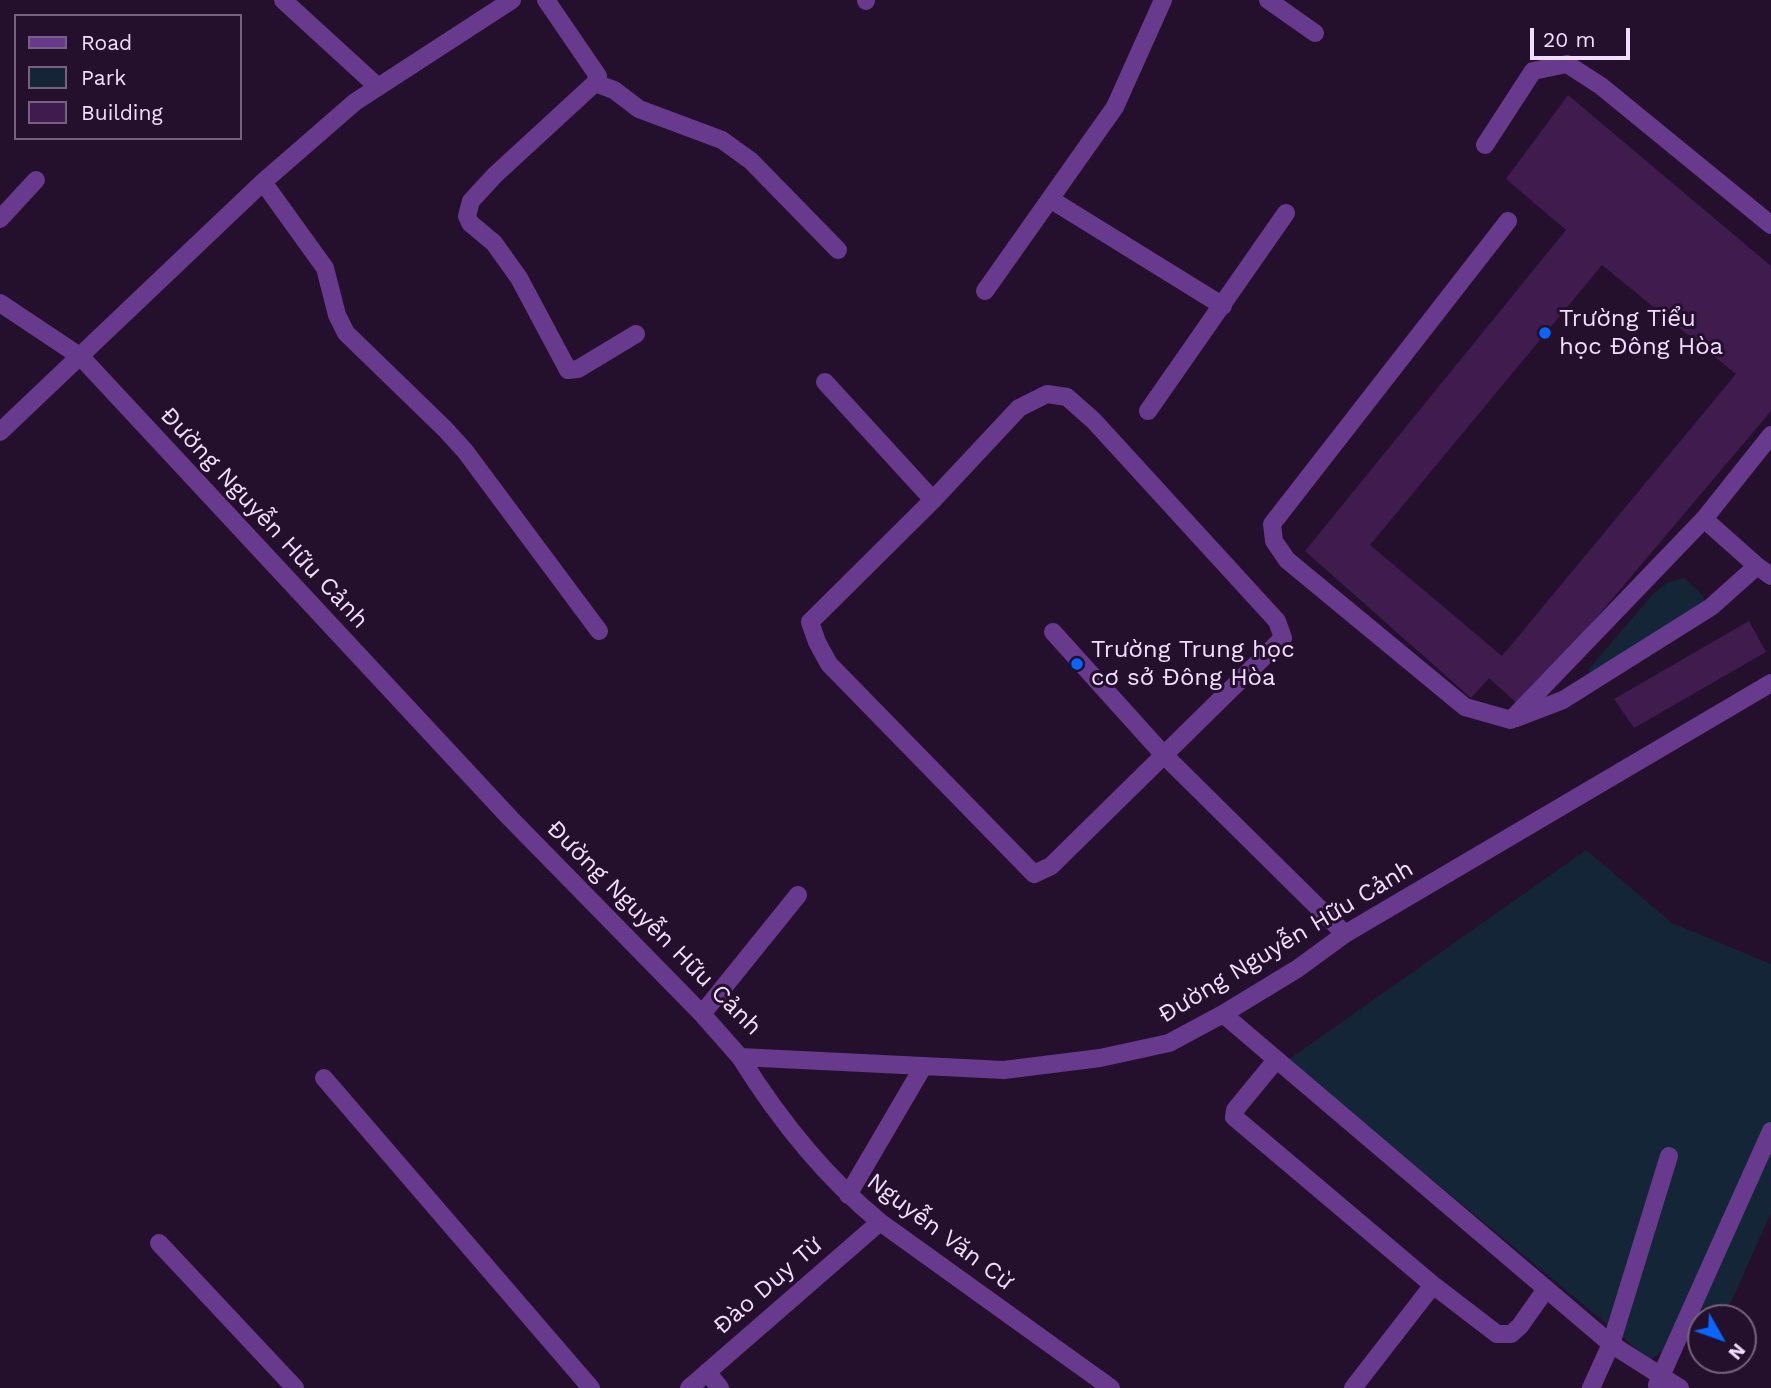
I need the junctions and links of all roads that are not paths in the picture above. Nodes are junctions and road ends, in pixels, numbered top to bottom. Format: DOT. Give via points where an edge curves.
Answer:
graph roads {
  1 [pos="283,0"];
  2 [pos="512,0"];
  3 [pos="546,0"];
  4 [pos="1163,0"];
  5 [pos="1268,0"];
  6 [pos="1315,33"];
  7 [pos="595,83"];
  8 [pos="378,87"];
  9 [pos="1485,145"];
  10 [pos="36,180"];
  11 [pos="262,183"];
  12 [pos="1050,199"];
  13 [pos="1286,213"];
  14 [pos="0,219"];
  15 [pos="1508,220"];
  16 [pos="1771,225"];
  17 [pos="838,250"];
  18 [pos="985,291"];
  19 [pos="0,303"];
  20 [pos="1223,306"];
  21 [pos="636,334"];
  22 [pos="80,357"];
  23 [pos="825,382"];
  24 [pos="1148,411"];
  25 [pos="0,432"];
  26 [pos="1771,435"];
  27 [pos="933,500"];
  28 [pos="1704,519"];
  29 [pos="1764,571"];
  30 [pos="600,631"];
  31 [pos="1053,632"];
  32 [pos="1771,683"];
  33 [pos="1511,720"];
  34 [pos="1163,754"];
  35 [pos="797,895"];
  36 [pos="1345,934"];
  37 [pos="702,1014"];
  38 [pos="1223,1014"];
  39 [pos="740,1057"];
  40 [pos="1276,1060"];
  41 [pos="923,1067"];
  42 [pos="324,1078"];
  43 [pos="1771,1131"];
  44 [pos="1669,1156"];
  45 [pos="848,1195"];
  46 [pos="880,1222"];
  47 [pos="159,1243"];
  48 [pos="1433,1285"];
  49 [pos="1546,1289"];
  50 [pos="1611,1344"];
  51 [pos="707,1372"];
  52 [pos="1658,1382"];
  53 [pos="295,1388"];
  54 [pos="591,1388"];
  55 [pos="688,1388"];
  56 [pos="720,1388"];
  57 [pos="1111,1388"];
  58 [pos="1353,1388"];
  59 [pos="1591,1388"];
  60 [pos="1680,1388"];
  1 -- 8 [label="street"];
  2 -- 8 [label="street"];
  3 -- 7 [label="street" via="597,76"];
  4 -- 12 [label="street" via="1115,107"];
  5 -- 6 [label="street"];
  7 -- 17 [label="street" via="614,90 639,109 722,139 751,161"];
  7 -- 21 [label="street" via="471,201 467,216 519,278 568,370 578,369"];
  8 -- 11 [label="street"];
  9 -- 16 [label="street" via="1533,71 1567,64 1601,86"];
  10 -- 14 [label="street"];
  11 -- 22 [label="street"];
  11 -- 30 [label="street" via="325,268 346,333 465,451"];
  12 -- 18 [label="street"];
  12 -- 20 [label="street"];
  13 -- 20 [label="street"];
  15 -- 33 [label="street" via="1272,524 1274,541 1287,559 1465,707"];
  19 -- 22 [label="street, Đường Nguyễn Hữu Cảnh"];
  20 -- 24 [label="street"];
  22 -- 25 [label="street"];
  22 -- 37 [label="street, Đường Nguyễn Hữu Cảnh" via="501,808"];
  23 -- 27 [label="street"];
  26 -- 28 [label="street"];
  27 -- 34 [label="street" via="1019,408 1046,394 1067,397 1259,601 1277,621 1283,638"];
  27 -- 34 [label="street" via="810,622 829,664 1034,874 1051,866"];
  28 -- 29 [label="street"];
  28 -- 33 [label="street"];
  29 -- 33 [label="street" via="1563,700"];
  31 -- 34 [label="street"];
  32 -- 36 [label="street, Đường Nguyễn Hữu Cảnh"];
  34 -- 36 [label="street"];
  35 -- 37 [label="street"];
  36 -- 38 [label="street, Đường Nguyễn Hữu Cảnh"];
  37 -- 39 [label="street, Đường Nguyễn Hữu Cảnh"];
  38 -- 40 [label="street"];
  38 -- 41 [label="street, Đường Nguyễn Hữu Cảnh" via="1169,1043 1100,1058 1004,1070"];
  39 -- 41 [label="street, Đường Nguyễn Hữu Cảnh"];
  39 -- 45 [label="street, Nguyễn Văn Cừ" via="768,1102"];
  40 -- 48 [label="street" via="1234,1117"];
  40 -- 49 [label="street"];
  41 -- 45 [label="street"];
  42 -- 54 [label="street"];
  43 -- 52 [label="street"];
  44 -- 50 [label="street"];
  45 -- 46 [label="street, Nguyễn Văn Cừ"];
  46 -- 51 [label="street, Đào Duy Từ"];
  46 -- 57 [label="street, Nguyễn Văn Cừ"];
  47 -- 53 [label="street"];
  48 -- 49 [label="street" via="1497,1334 1511,1334 1520,1326"];
  48 -- 58 [label="street"];
  49 -- 50 [label="street"];
  50 -- 52 [label="street"];
  50 -- 59 [label="street"];
  51 -- 55 [label="street, Đào Duy Từ"];
  51 -- 56 [label="street"];
  52 -- 60 [label="street"];
}
